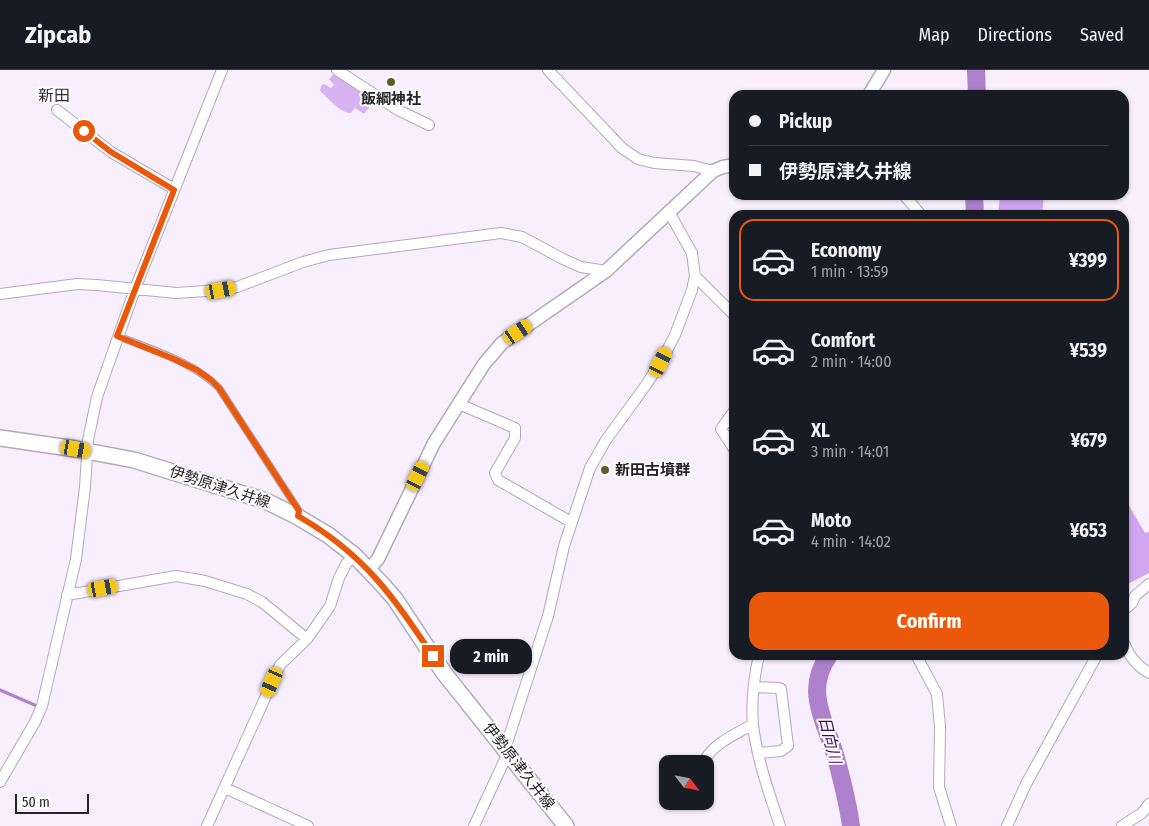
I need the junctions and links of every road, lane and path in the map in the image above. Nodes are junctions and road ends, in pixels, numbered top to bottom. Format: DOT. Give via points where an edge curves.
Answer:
graph roads {
  1 [pos="222,70"];
  2 [pos="337,70"];
  3 [pos="548,70"];
  4 [pos="884,70"];
  5 [pos="872,90"];
  6 [pos="57,110"];
  7 [pos="429,125"];
  8 [pos="729,166"];
  9 [pos="713,171"];
  10 [pos="174,190"];
  11 [pos="908,200"];
  12 [pos="917,210"];
  13 [pos="669,212"];
  14 [pos="606,271"];
  15 [pos="695,276"];
  16 [pos="134,289"];
  17 [pos="0,294"];
  18 [pos="729,310"];
  19 [pos="117,336"];
  20 [pos="459,404"];
  21 [pos="729,418"];
  22 [pos="0,438"];
  23 [pos="729,441"];
  24 [pos="88,451"];
  25 [pos="298,516"];
  26 [pos="571,522"];
  27 [pos="354,555"];
  28 [pos="369,570"];
  29 [pos="1149,584"];
  30 [pos="67,594"];
  31 [pos="1129,606"];
  32 [pos="307,639"];
  33 [pos="1129,653"];
  34 [pos="758,660"];
  35 [pos="919,660"];
  36 [pos="1094,660"];
  37 [pos="1149,673"];
  38 [pos="754,687"];
  39 [pos="753,724"];
  40 [pos="505,749"];
  41 [pos="759,753"];
  42 [pos="708,755"];
  43 [pos="0,782"];
  44 [pos="225,788"];
  45 [pos="1149,804"];
  46 [pos="207,826"];
  47 [pos="308,826"];
  48 [pos="474,826"];
  49 [pos="566,826"];
  50 [pos="780,826"];
  51 [pos="951,826"];
  52 [pos="1007,826"];
  53 [pos="1122,826"];
  1 -- 10 [label="street"];
  2 -- 7 [label="street" via="398,110"];
  3 -- 9 [label="street" via="622,148 638,159"];
  4 -- 5 [label="street"];
  6 -- 10 [label="street" via="111,152"];
  8 -- 9 [label="street"];
  9 -- 13 [label="street"];
  10 -- 16 [label="street"];
  11 -- 12 [label="street"];
  13 -- 14 [label="street"];
  13 -- 15 [label="street" via="692,253"];
  14 -- 16 [label="street" via="581,266 522,237 501,233 329,255 221,290 176,293"];
  14 -- 20 [label="street" via="502,343 484,364"];
  15 -- 18 [label="street"];
  15 -- 26 [label="street" via="675,335 646,386 597,454"];
  16 -- 17 [label="street" via="77,284"];
  16 -- 19 [label="street"];
  19 -- 24 [label="street" via="96,397"];
  19 -- 25 [label="lane" via="197,370 219,388 299,511"];
  20 -- 26 [label="street" via="516,428 515,438 495,473 498,480"];
  20 -- 28 [label="street" via="434,443 378,559"];
  21 -- 23 [label="street" via="721,428"];
  22 -- 24 [label="main road, 伊勢原津久井線"];
  24 -- 25 [label="main road, 伊勢原津久井線" via="134,460 248,494"];
  24 -- 30 [label="street" via="76,559"];
  25 -- 27 [label="main road, 伊勢原津久井線"];
  26 -- 40 [label="street" via="548,616"];
  27 -- 28 [label="main road, 伊勢原津久井線"];
  27 -- 32 [label="street" via="339,578 330,606"];
  28 -- 40 [label="main road, 伊勢原津久井線" via="394,599 444,673"];
  29 -- 31 [label="street"];
  30 -- 32 [label="street" via="176,576 247,594 262,602"];
  30 -- 43 [label="street" via="42,706"];
  32 -- 44 [label="street" via="280,664"];
  33 -- 37 [label="street" via="1139,667"];
  34 -- 38 [label="street"];
  35 -- 51 [label="street" via="937,694 939,787"];
  36 -- 52 [label="street" via="1026,784"];
  38 -- 39 [label="street"];
  38 -- 41 [label="street" via="781,689 788,746 781,751"];
  39 -- 41 [label="street"];
  39 -- 42 [label="street"];
  40 -- 48 [label="street" via="506,757"];
  40 -- 49 [label="main road, 伊勢原津久井線"];
  41 -- 50 [label="street"];
  44 -- 46 [label="street"];
  44 -- 47 [label="street"];
  45 -- 53 [label="street" via="1142,813"];
}
